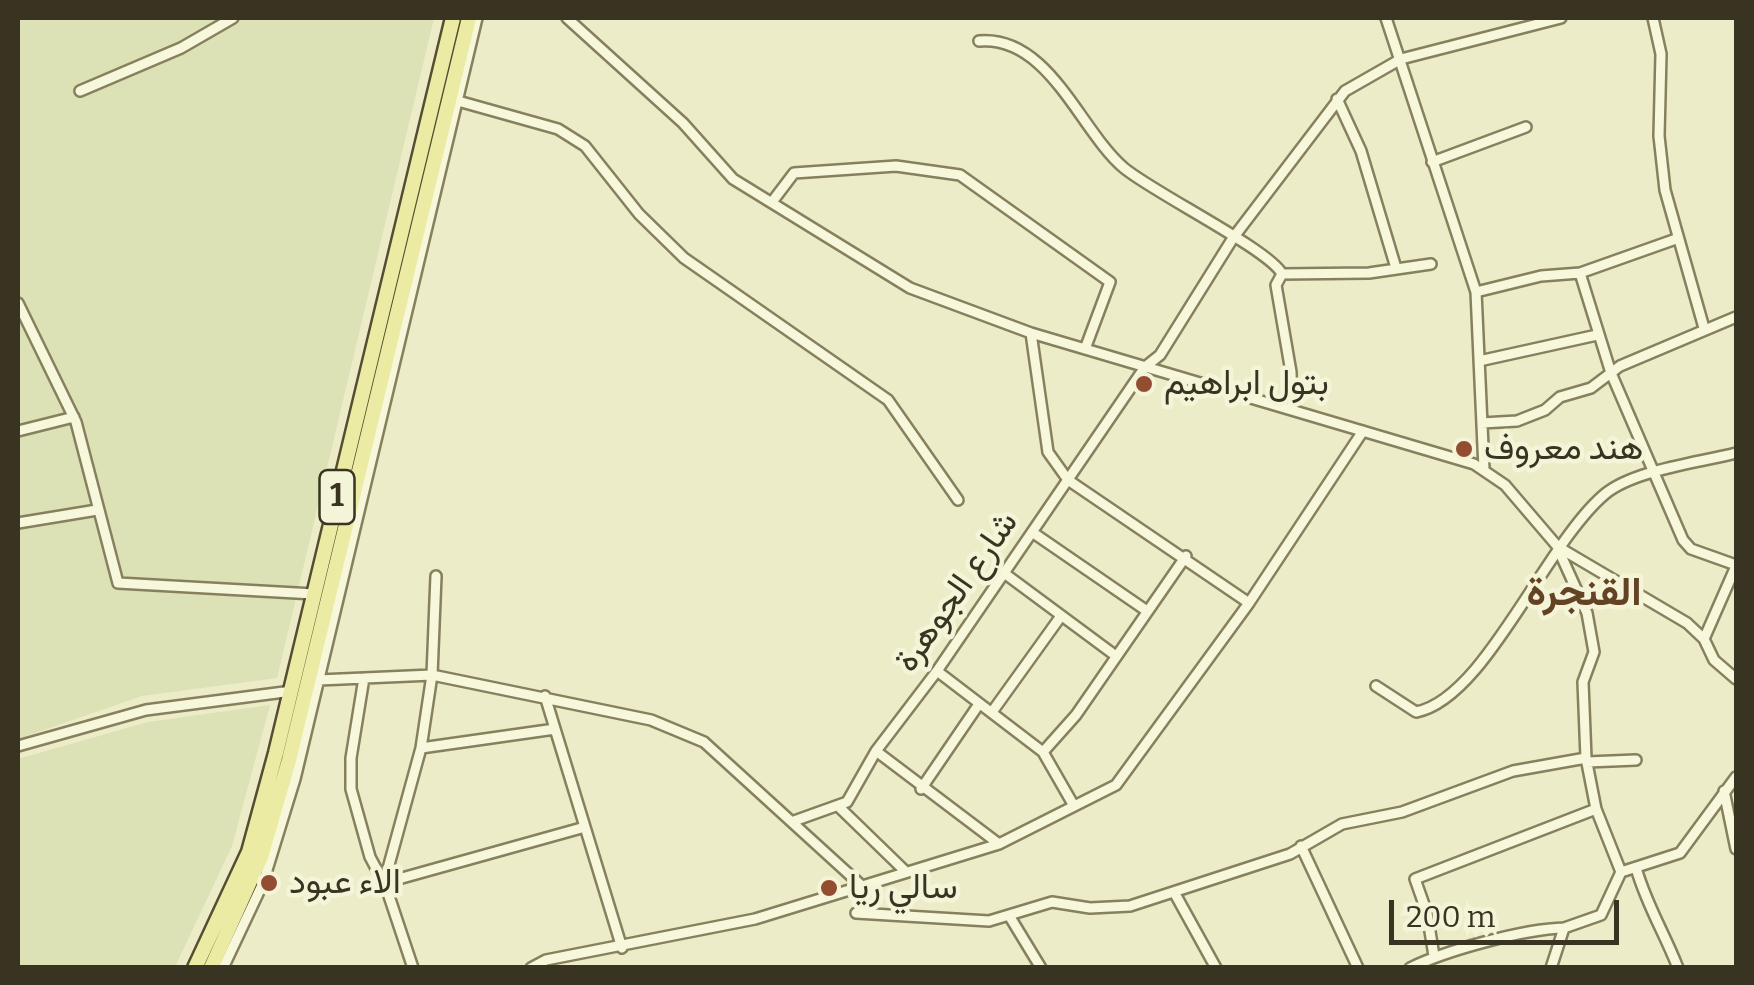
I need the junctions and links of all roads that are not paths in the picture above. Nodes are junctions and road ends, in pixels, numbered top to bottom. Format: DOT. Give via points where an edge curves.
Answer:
graph roads {
  1 [pos="233,18"];
  2 [pos="453,18"];
  3 [pos="469,18"];
  4 [pos="477,18"];
  5 [pos="567,18"];
  6 [pos="1386,18"];
  7 [pos="1561,18"];
  8 [pos="1653,18"];
  9 [pos="978,41"];
  10 [pos="1401,59"];
  11 [pos="80,91"];
  12 [pos="1337,99"];
  13 [pos="458,100"];
  14 [pos="1526,126"];
  15 [pos="1432,162"];
  16 [pos="772,202"];
  17 [pos="1233,238"];
  18 [pos="1676,239"];
  19 [pos="1431,264"];
  20 [pos="1396,268"];
  21 [pos="1580,273"];
  22 [pos="1282,274"];
  23 [pos="1476,292"];
  24 [pos="18,303"];
  25 [pos="1736,316"];
  26 [pos="1704,328"];
  27 [pos="1031,333"];
  28 [pos="1597,336"];
  29 [pos="1085,349"];
  30 [pos="1480,361"];
  31 [pos="1146,367"];
  32 [pos="1611,372"];
  33 [pos="1292,408"];
  34 [pos="74,417"];
  35 [pos="1482,422"];
  36 [pos="1363,430"];
  37 [pos="18,431"];
  38 [pos="1735,455"];
  39 [pos="1484,469"];
  40 [pos="1653,474"];
  41 [pos="1068,480"];
  42 [pos="958,500"];
  43 [pos="98,510"];
  44 [pos="18,524"];
  45 [pos="1032,532"];
  46 [pos="1558,548"];
  47 [pos="1186,556"];
  48 [pos="1736,566"];
  49 [pos="1004,573"];
  50 [pos="436,576"];
  51 [pos="314,594"];
  52 [pos="1248,603"];
  53 [pos="1147,611"];
  54 [pos="1061,616"];
  55 [pos="1704,639"];
  56 [pos="1116,656"];
  57 [pos="937,671"];
  58 [pos="432,675"];
  59 [pos="364,678"];
  60 [pos="1736,679"];
  61 [pos="319,680"];
  62 [pos="1376,686"];
  63 [pos="292,691"];
  64 [pos="544,696"];
  65 [pos="978,704"];
  66 [pos="992,712"];
  67 [pos="555,730"];
  68 [pos="18,746"];
  69 [pos="421,748"];
  70 [pos="876,751"];
  71 [pos="1043,752"];
  72 [pos="1587,760"];
  73 [pos="1636,760"];
  74 [pos="1736,776"];
  75 [pos="921,789"];
  76 [pos="1724,792"];
  77 [pos="1074,806"];
  78 [pos="839,807"];
  79 [pos="1596,809"];
  80 [pos="794,821"];
  81 [pos="584,827"];
  82 [pos="999,844"];
  83 [pos="1301,846"];
  84 [pos="1736,849"];
  85 [pos="1636,868"];
  86 [pos="906,872"];
  87 [pos="1621,872"];
  88 [pos="384,883"];
  89 [pos="862,886"];
  90 [pos="1174,892"];
  91 [pos="856,913"];
  92 [pos="1010,917"];
  93 [pos="1564,928"];
  94 [pos="622,948"];
  95 [pos="1434,956"];
  96 [pos="194,968"];
  97 [pos="211,968"];
  98 [pos="224,968"];
  99 [pos="412,968"];
  100 [pos="531,968"];
  101 [pos="1041,968"];
  102 [pos="1216,968"];
  103 [pos="1358,968"];
  104 [pos="1410,968"];
  105 [pos="1550,968"];
  106 [pos="1678,968"];
  1 -- 11 [label="street"];
  2 -- 51 [label="main road, 1"];
  3 -- 97 [label="main road, 1" via="289,760 262,857"];
  4 -- 13 [label="street"];
  5 -- 16 [label="street" via="725,172"];
  6 -- 10 [label="street"];
  7 -- 10 [label="street"];
  8 -- 18 [label="street" via="1664,91 1659,136"];
  9 -- 17 [label="street" via="999,42 1034,62 1127,171"];
  10 -- 12 [label="street"];
  10 -- 15 [label="street"];
  12 -- 17 [label="street, شارع الجوهرة"];
  12 -- 20 [label="street" via="1361,151"];
  13 -- 42 [label="street" via="558,129 585,146 638,214 684,258 888,400"];
  13 -- 61 [label="street"];
  14 -- 15 [label="street"];
  15 -- 23 [label="street"];
  16 -- 27 [label="street" via="910,288"];
  16 -- 29 [label="street" via="794,173 824,168 896,166 960,175 1110,282"];
  17 -- 22 [label="street"];
  17 -- 31 [label="street, شارع الجوهرة"];
  18 -- 21 [label="street"];
  18 -- 26 [label="street"];
  19 -- 20 [label="street"];
  20 -- 22 [label="street"];
  21 -- 23 [label="street"];
  21 -- 28 [label="street"];
  22 -- 33 [label="street" via="1276,285"];
  23 -- 30 [label="street"];
  24 -- 34 [label="street"];
  25 -- 26 [label="street"];
  26 -- 32 [label="street"];
  27 -- 29 [label="street"];
  27 -- 41 [label="street" via="1048,452"];
  28 -- 30 [label="street"];
  28 -- 32 [label="street"];
  29 -- 31 [label="street"];
  30 -- 35 [label="street"];
  31 -- 33 [label="street"];
  31 -- 41 [label="street, شارع الجوهرة"];
  32 -- 35 [label="street" via="1518,421"];
  32 -- 40 [label="street"];
  33 -- 36 [label="street"];
  34 -- 37 [label="street"];
  34 -- 43 [label="street"];
  35 -- 39 [label="street"];
  36 -- 39 [label="street"];
  36 -- 52 [label="street"];
  38 -- 40 [label="street"];
  39 -- 46 [label="street"];
  40 -- 46 [label="street" via="1620,483 1603,496"];
  40 -- 48 [label="street" via="1691,549"];
  41 -- 45 [label="street, شارع الجوهرة"];
  41 -- 47 [label="street"];
  43 -- 44 [label="street"];
  43 -- 51 [label="street" via="118,583"];
  45 -- 49 [label="street, شارع الجوهرة"];
  45 -- 53 [label="street"];
  46 -- 55 [label="street"];
  46 -- 62 [label="street" via="1448,701 1416,712"];
  46 -- 72 [label="street" via="1587,612 1594,652 1583,682"];
  47 -- 52 [label="street"];
  47 -- 53 [label="street"];
  48 -- 55 [label="street"];
  49 -- 54 [label="street"];
  49 -- 57 [label="street, شارع الجوهرة"];
  50 -- 58 [label="street"];
  51 -- 63 [label="main road, 1"];
  52 -- 77 [label="street" via="1116,785"];
  53 -- 56 [label="street"];
  54 -- 56 [label="street"];
  54 -- 66 [label="street"];
  55 -- 60 [label="street" via="1714,660"];
  56 -- 71 [label="street"];
  57 -- 65 [label="street"];
  57 -- 70 [label="street, شارع الجوهرة"];
  58 -- 59 [label="street"];
  58 -- 64 [label="street"];
  58 -- 69 [label="street"];
  59 -- 61 [label="street"];
  59 -- 88 [label="street" via="352,789"];
  61 -- 98 [label="street" via="280,835"];
  63 -- 68 [label="street" via="146,710"];
  63 -- 96 [label="main road, 1" via="248,852"];
  64 -- 67 [label="street"];
  64 -- 80 [label="street" via="652,720 704,742"];
  65 -- 66 [label="street"];
  65 -- 75 [label="street"];
  66 -- 71 [label="street"];
  67 -- 69 [label="street"];
  67 -- 81 [label="street"];
  69 -- 88 [label="street"];
  70 -- 75 [label="street"];
  70 -- 78 [label="street, شارع الجوهرة"];
  71 -- 77 [label="street"];
  72 -- 73 [label="street"];
  72 -- 79 [label="street"];
  72 -- 83 [label="street" via="1514,771 1402,812 1342,824"];
  74 -- 76 [label="street"];
  75 -- 82 [label="street"];
  76 -- 84 [label="street"];
  76 -- 85 [label="street" via="1680,853"];
  77 -- 82 [label="street"];
  78 -- 80 [label="street"];
  78 -- 86 [label="street"];
  79 -- 87 [label="street"];
  79 -- 95 [label="street" via="1415,879"];
  80 -- 89 [label="street"];
  81 -- 88 [label="street"];
  81 -- 94 [label="street"];
  82 -- 86 [label="street"];
  83 -- 90 [label="street"];
  83 -- 103 [label="street"];
  85 -- 87 [label="street"];
  85 -- 106 [label="street"];
  86 -- 89 [label="street"];
  87 -- 93 [label="street" via="1601,914"];
  88 -- 99 [label="street"];
  89 -- 94 [label="street" via="755,919"];
  90 -- 92 [label="street" via="1116,907 1052,902"];
  90 -- 102 [label="street"];
  91 -- 92 [label="street" via="964,921"];
  92 -- 101 [label="street"];
  93 -- 95 [label="street"];
  93 -- 105 [label="street"];
  94 -- 100 [label="street"];
  95 -- 104 [label="street"];
}
